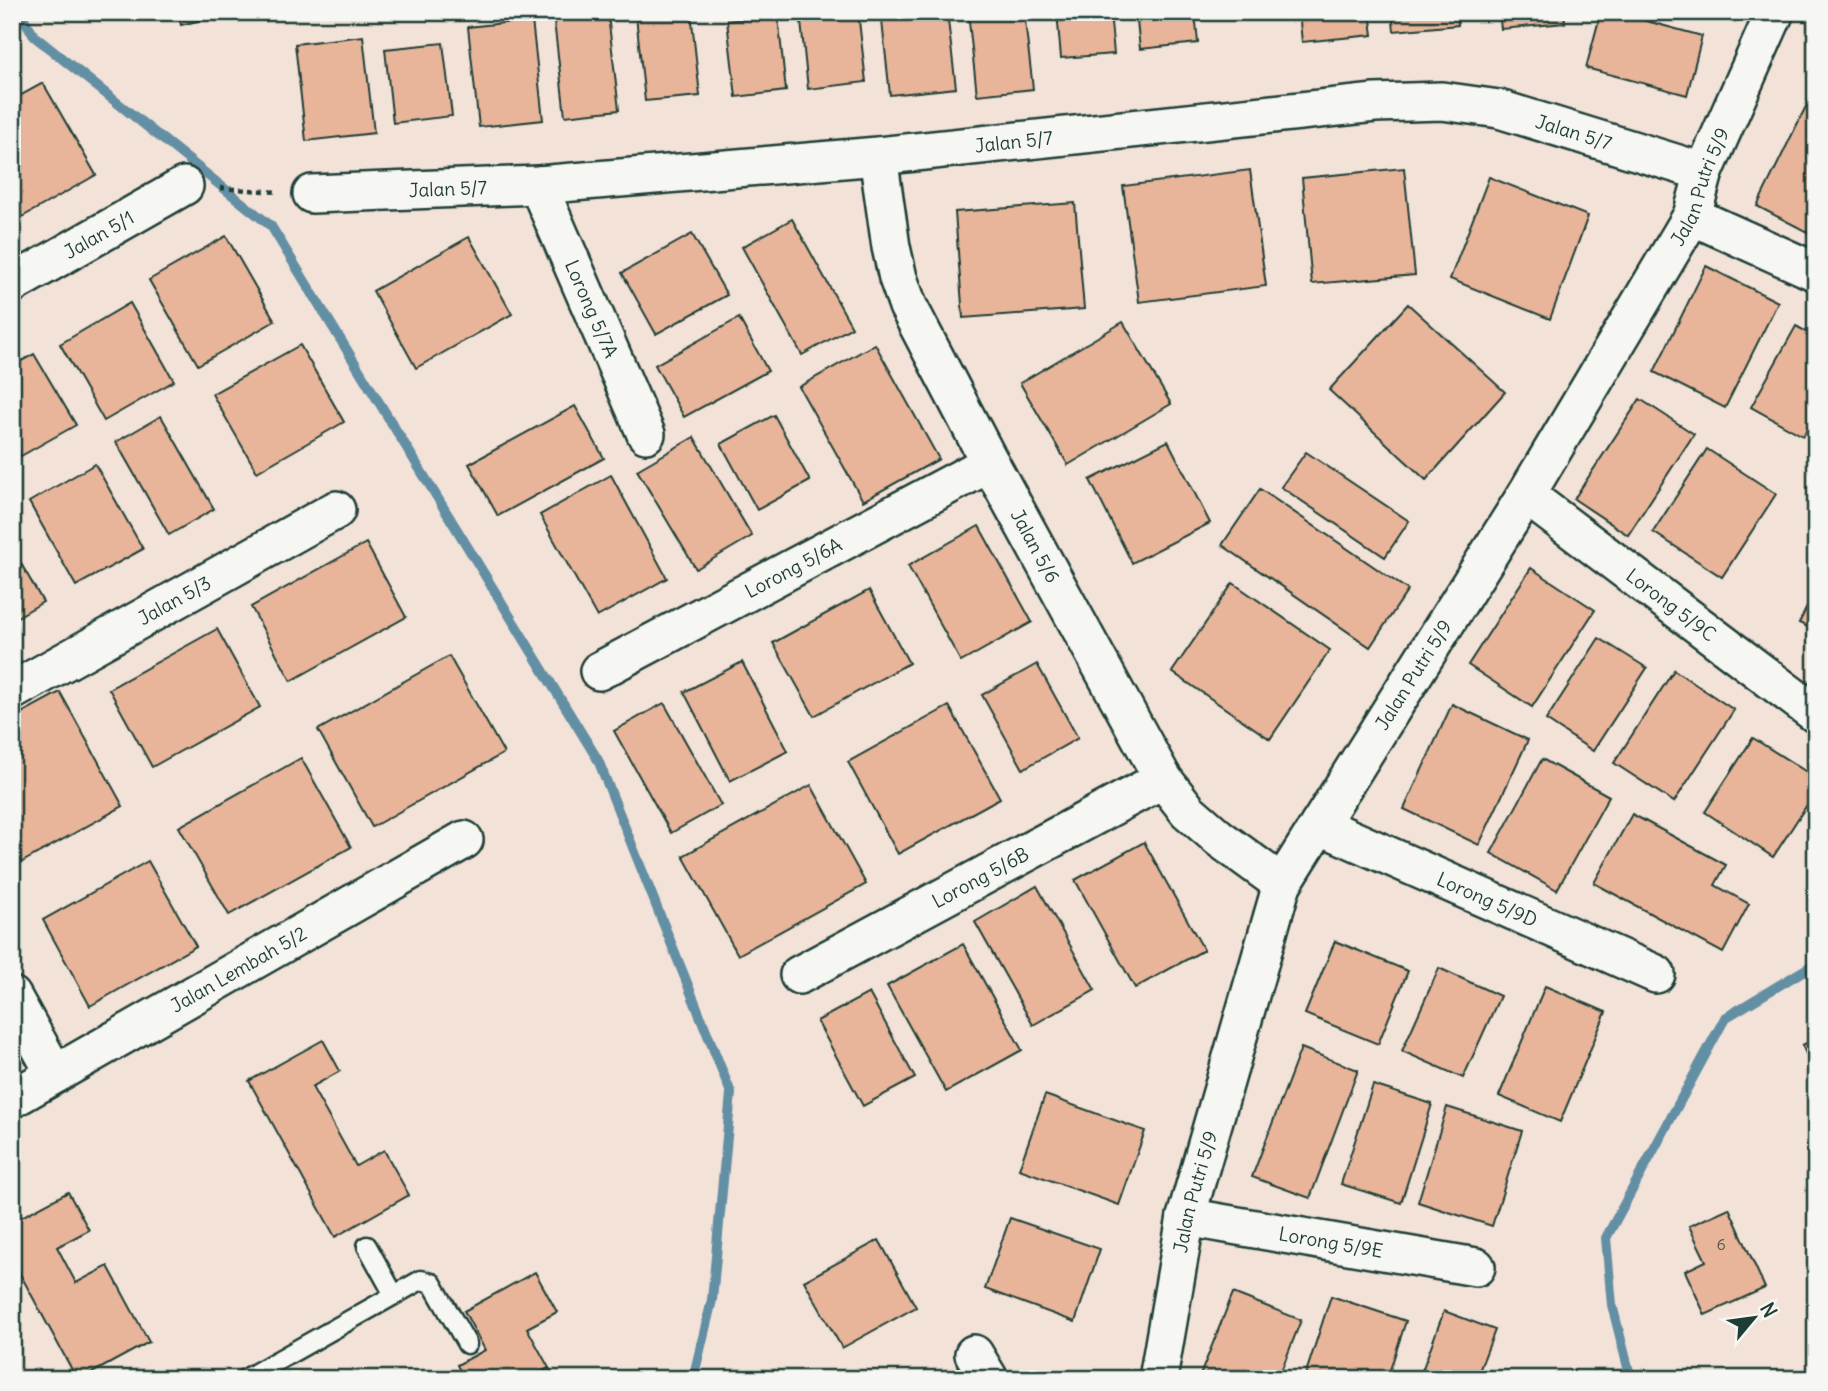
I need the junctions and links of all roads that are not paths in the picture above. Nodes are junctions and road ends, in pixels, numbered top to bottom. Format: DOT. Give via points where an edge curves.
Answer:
graph roads {
  1 [pos="1775,12"];
  2 [pos="878,156"];
  3 [pos="1704,172"];
  4 [pos="538,185"];
  5 [pos="184,186"];
  6 [pos="312,194"];
  7 [pos="1692,216"];
  8 [pos="1816,272"];
  9 [pos="12,284"];
  10 [pos="646,434"];
  11 [pos="990,463"];
  12 [pos="1526,495"];
  13 [pos="336,510"];
  14 [pos="598,671"];
  15 [pos="12,691"];
  16 [pos="1816,714"];
  17 [pos="1163,779"];
  18 [pos="1319,825"];
  19 [pos="464,840"];
  20 [pos="1282,884"];
  21 [pos="1657,974"];
  22 [pos="799,975"];
  23 [pos="12,996"];
  24 [pos="55,1074"];
  25 [pos="12,1099"];
  26 [pos="1186,1217"];
  27 [pos="367,1246"];
  28 [pos="1476,1267"];
  29 [pos="394,1295"];
  30 [pos="467,1344"];
  31 [pos="245,1379"];
  32 [pos="1158,1379"];
  1 -- 3 [label="street, Jalan Putri 5/9"];
  2 -- 3 [label="street, Jalan 5/7" via="1375,103 1442,101 1499,109"];
  2 -- 4 [label="street, Jalan 5/7"];
  2 -- 11 [label="street, Jalan 5/6" via="891,247 908,306"];
  3 -- 7 [label="street, Jalan Putri 5/9"];
  4 -- 6 [label="street, Jalan 5/7"];
  4 -- 10 [label="street, Lorong 5/7A"];
  5 -- 9 [label="street, Jalan 5/1"];
  7 -- 8 [label="street"];
  7 -- 12 [label="street, Jalan Putri 5/9"];
  11 -- 14 [label="street, Lorong 5/6A"];
  11 -- 17 [label="street, Jalan 5/6"];
  12 -- 16 [label="street, Lorong 5/9C"];
  12 -- 18 [label="street, Jalan Putri 5/9"];
  13 -- 15 [label="street, Jalan 5/3"];
  17 -- 20 [label="street, Jalan 5/6" via="1188,811"];
  17 -- 22 [label="street, Lorong 5/6B"];
  18 -- 20 [label="street, Jalan Putri 5/9"];
  18 -- 21 [label="street, Lorong 5/9D"];
  19 -- 24 [label="street, Jalan Lembah 5/2"];
  20 -- 26 [label="street, Jalan Putri 5/9"];
  23 -- 24 [label="street"];
  24 -- 25 [label="street, Jalan Lembah 5/2"];
  26 -- 28 [label="street, Lorong 5/9E"];
  26 -- 32 [label="street, Jalan Putri 5/9"];
  27 -- 29 [label="lane"];
  29 -- 30 [label="lane" via="421,1280 432,1283"];
  29 -- 31 [label="lane"];
}
